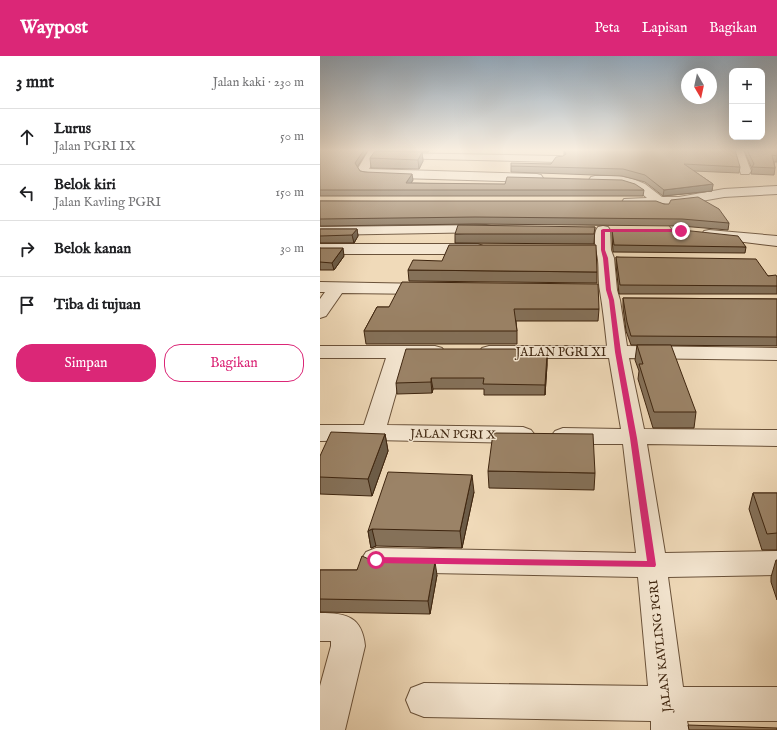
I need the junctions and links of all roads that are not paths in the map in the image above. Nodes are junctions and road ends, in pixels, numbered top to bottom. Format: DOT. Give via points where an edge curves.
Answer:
graph roads {
  1 [pos="627,181"];
  2 [pos="777,190"];
  3 [pos="616,202"];
  4 [pos="660,202"];
  5 [pos="499,229"];
  6 [pos="320,231"];
  7 [pos="665,231"];
  8 [pos="681,231"];
  9 [pos="770,240"];
  10 [pos="604,244"];
  11 [pos="320,249"];
  12 [pos="494,249"];
  13 [pos="329,287"];
  14 [pos="444,289"];
  15 [pos="320,312"];
  16 [pos="320,352"];
  17 [pos="398,352"];
  18 [pos="618,352"];
  19 [pos="777,354"];
  20 [pos="373,432"];
  21 [pos="320,433"];
  22 [pos="634,438"];
  23 [pos="777,438"];
  24 [pos="376,560"];
  25 [pos="777,563"];
  26 [pos="652,565"];
  27 [pos="334,630"];
  28 [pos="424,700"];
  29 [pos="777,704"];
  30 [pos="668,717"];
  31 [pos="326,730"];
  1 -- 4 [label="street" via="633,182"];
  2 -- 4 [label="street"];
  3 -- 4 [label="street"];
  4 -- 8 [label="street"];
  5 -- 6 [label="street"];
  7 -- 8 [label="street"];
  8 -- 9 [label="street"];
  10 -- 18 [label="street, JALAN KAVLING PGRI"];
  11 -- 12 [label="street"];
  13 -- 14 [label="street"];
  13 -- 15 [label="street"];
  16 -- 17 [label="street, JALAN PGRI XI"];
  17 -- 18 [label="street, JALAN PGRI XI"];
  17 -- 20 [label="street"];
  18 -- 19 [label="street, JALAN PGRI XI"];
  18 -- 22 [label="street, JALAN KAVLING PGRI"];
  20 -- 21 [label="street, JALAN PGRI X"];
  20 -- 22 [label="street, JALAN PGRI X"];
  22 -- 23 [label="street, JALAN PGRI X"];
  22 -- 26 [label="street, JALAN KAVLING PGRI"];
  24 -- 26 [label="street"];
  25 -- 26 [label="street"];
  26 -- 30 [label="street, JALAN KAVLING PGRI"];
  27 -- 31 [label="street" via="348,646"];
  28 -- 30 [label="street"];
  29 -- 30 [label="street"];
}
